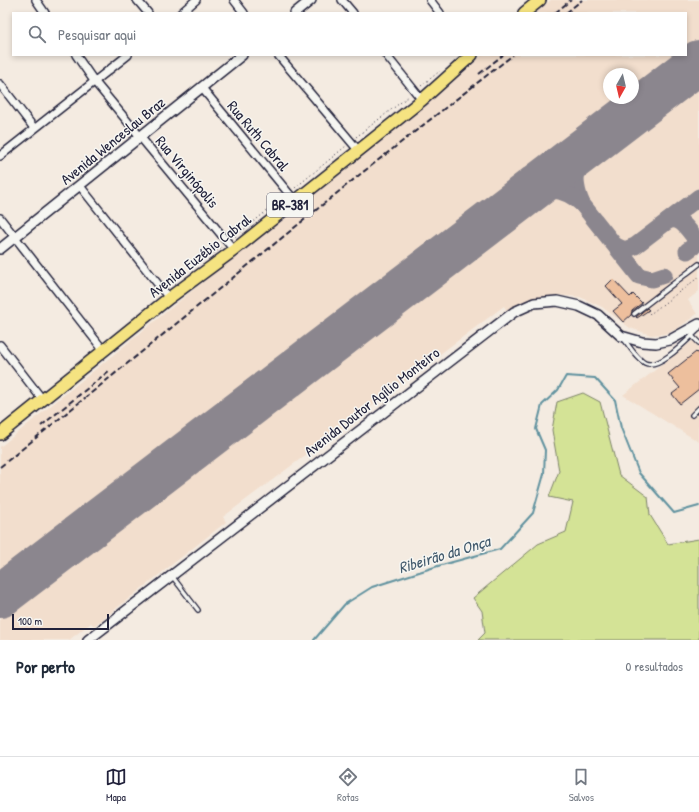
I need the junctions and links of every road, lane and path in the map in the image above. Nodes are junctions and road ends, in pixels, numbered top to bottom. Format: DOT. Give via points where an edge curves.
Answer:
graph roads {
  1 [pos="36,0"];
  2 [pos="137,0"];
  3 [pos="196,0"];
  4 [pos="234,0"];
  5 [pos="311,0"];
  6 [pos="342,0"];
  7 [pos="430,0"];
  8 [pos="540,0"];
  9 [pos="44,12"];
  10 [pos="147,12"];
  11 [pos="182,12"];
  12 [pos="243,12"];
  13 [pos="296,12"];
  14 [pos="352,12"];
  15 [pos="439,12"];
  16 [pos="525,12"];
  17 [pos="77,56"];
  18 [pos="127,56"];
  19 [pos="241,56"];
  20 [pos="279,56"];
  21 [pos="387,56"];
  22 [pos="471,56"];
  23 [pos="94,81"];
  24 [pos="0,84"];
  25 [pos="202,88"];
  26 [pos="422,100"];
  27 [pos="34,128"];
  28 [pos="141,137"];
  29 [pos="358,150"];
  30 [pos="0,156"];
  31 [pos="80,186"];
  32 [pos="295,201"];
  33 [pos="0,218"];
  34 [pos="15,237"];
  35 [pos="0,249"];
  36 [pos="234,250"];
  37 [pos="699,264"];
  38 [pos="699,277"];
  39 [pos="169,298"];
  40 [pos="644,306"];
  41 [pos="634,314"];
  42 [pos="699,324"];
  43 [pos="699,329"];
  44 [pos="620,336"];
  45 [pos="692,336"];
  46 [pos="699,343"];
  47 [pos="0,345"];
  48 [pos="104,351"];
  49 [pos="42,400"];
  50 [pos="699,408"];
  51 [pos="692,415"];
  52 [pos="0,434"];
  53 [pos="172,576"];
  54 [pos="198,610"];
  55 [pos="88,640"];
  1 -- 9 [label="street"];
  2 -- 10 [label="street"];
  3 -- 11 [label="street"];
  4 -- 12 [label="street"];
  5 -- 13 [label="street"];
  6 -- 14 [label="street"];
  7 -- 15 [label="street"];
  8 -- 16 [label="main road"];
  17 -- 23 [label="street, Rua Virginópolis"];
  18 -- 23 [label="street"];
  19 -- 25 [label="street, Avenida Wenceslau Braz"];
  20 -- 29 [label="street"];
  21 -- 26 [label="street"];
  22 -- 26 [label="main road, Avenida Euzébio Cabral / BR-381"];
  23 -- 27 [label="street"];
  23 -- 28 [label="street, Rua Virginópolis"];
  24 -- 27 [label="street"];
  25 -- 28 [label="street, Avenida Wenceslau Braz"];
  25 -- 32 [label="street, Rua Ruth Cabral"];
  26 -- 29 [label="main road, Avenida Euzébio Cabral / BR-381"];
  27 -- 30 [label="street"];
  28 -- 31 [label="street, Avenida Wenceslau Braz"];
  28 -- 36 [label="street, Rua Virginópolis"];
  29 -- 32 [label="main road, Avenida Euzébio Cabral / BR-381"];
  31 -- 34 [label="street, Avenida Wenceslau Braz"];
  31 -- 39 [label="street"];
  32 -- 36 [label="main road, Avenida Euzébio Cabral / BR-381"];
  33 -- 34 [label="street"];
  34 -- 35 [label="street, Avenida Wenceslau Braz"];
  34 -- 48 [label="street"];
  36 -- 39 [label="main road, Avenida Euzébio Cabral / BR-381"];
  37 -- 40 [label="lane"];
  38 -- 40 [label="path" via="650,314"];
  39 -- 48 [label="main road, Avenida Euzébio Cabral / BR-381"];
  40 -- 41 [label="lane"];
  42 -- 44 [label="street, Avenida Doutor Agílio Monteiro" via="670,340 656,343"];
  43 -- 45 [label="lane"];
  44 -- 45 [label="lane" via="644,362 653,365 661,362"];
  44 -- 53 [label="street, Avenida Doutor Agílio Monteiro" via="598,314 580,306 557,301 542,302 514,312 489,328"];
  45 -- 46 [label="lane"];
  47 -- 49 [label="street"];
  48 -- 49 [label="main road, Avenida Euzébio Cabral / BR-381"];
  49 -- 52 [label="main road, Avenida Euzébio Cabral / BR-381"];
  50 -- 51 [label="lane"];
  53 -- 54 [label="lane"];
  53 -- 55 [label="street, Avenida Doutor Agílio Monteiro"];
}
